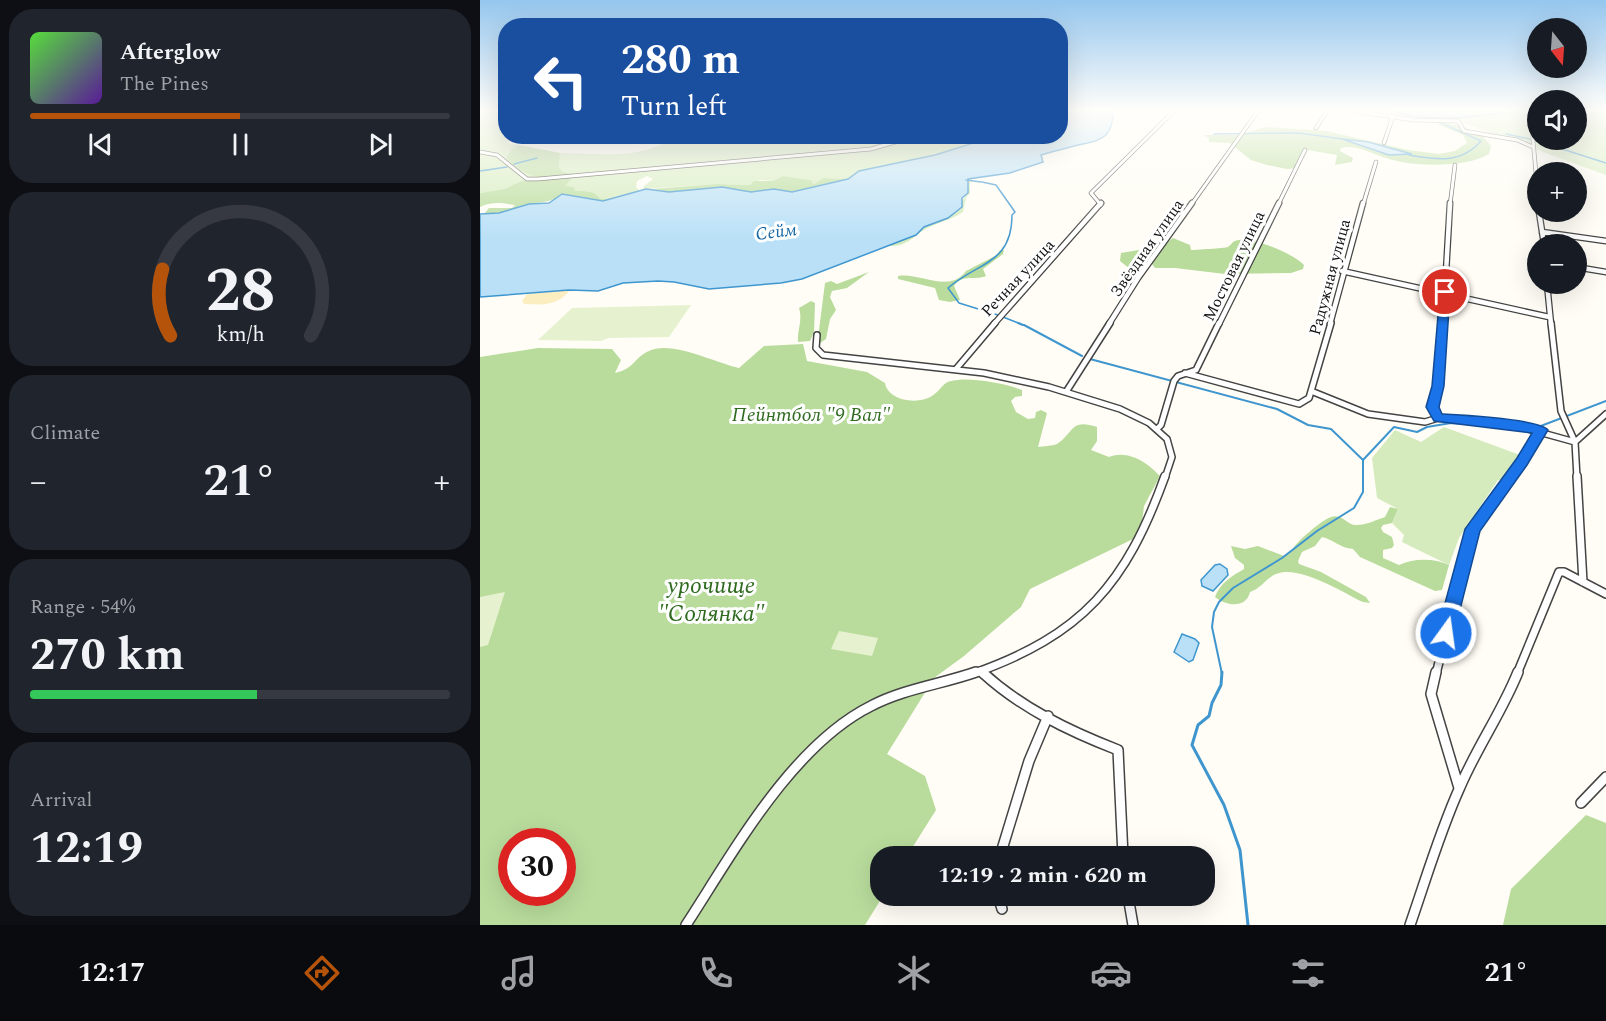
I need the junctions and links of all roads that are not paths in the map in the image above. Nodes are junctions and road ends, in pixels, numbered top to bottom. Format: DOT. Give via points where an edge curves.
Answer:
graph roads {
  1 [pos="492,154"];
  2 [pos="814,154"];
  3 [pos="1130,154"];
  4 [pos="1227,154"];
  5 [pos="1303,154"];
  6 [pos="1376,162"];
  7 [pos="1455,165"];
  8 [pos="1540,222"];
  9 [pos="1542,232"];
  10 [pos="1606,241"];
  11 [pos="1587,269"];
  12 [pos="1343,271"];
  13 [pos="1606,272"];
  14 [pos="1445,292"];
  15 [pos="1548,294"];
  16 [pos="1549,317"];
  17 [pos="817,335"];
  18 [pos="956,369"];
  19 [pos="1185,373"];
  20 [pos="1311,391"];
  21 [pos="1066,392"];
  22 [pos="1606,414"];
  23 [pos="1438,418"];
  24 [pos="1158,428"];
  25 [pos="1542,430"];
  26 [pos="1575,442"];
  27 [pos="1583,582"];
  28 [pos="1606,594"];
  29 [pos="980,671"];
  30 [pos="1048,716"];
  31 [pos="1606,777"];
  32 [pos="1459,788"];
  33 [pos="1581,802"];
  34 [pos="1003,846"];
  35 [pos="1123,846"];
  36 [pos="1001,906"];
  37 [pos="1130,906"];
  38 [pos="1002,909"];
  39 [pos="686,925"];
  40 [pos="1133,925"];
  41 [pos="1410,925"];
  1 -- 2 [label="street" via="527,179"];
  3 -- 18 [label="street, Речная улица" via="1091,193 1102,204 1096,212"];
  4 -- 21 [label="street, Звёздная улица" via="1138,278"];
  5 -- 19 [label="street, Мостовая улица" via="1196,370"];
  6 -- 12 [label="street, Радужная улица"];
  7 -- 14 [label="street"];
  8 -- 9 [label="street"];
  9 -- 10 [label="street"];
  11 -- 13 [label="street"];
  12 -- 14 [label="street"];
  12 -- 20 [label="street, Радужная улица"];
  14 -- 16 [label="street"];
  14 -- 23 [label="street" via="1433,407"];
  15 -- 16 [label="street"];
  16 -- 26 [label="street" via="1561,411"];
  17 -- 18 [label="street" via="816,348 823,355"];
  18 -- 21 [label="street"];
  19 -- 20 [label="street, Радужная улица" via="1292,403 1309,398"];
  19 -- 24 [label="street, Мостовая улица" via="1173,382"];
  20 -- 23 [label="street" via="1368,414 1425,422"];
  21 -- 24 [label="street" via="1116,407"];
  22 -- 26 [label="street"];
  23 -- 25 [label="street"];
  24 -- 29 [label="street" via="1171,441 1172,457 1133,551 1113,583 1078,617 1051,635"];
  25 -- 26 [label="street"];
  25 -- 32 [label="street" via="1473,529 1431,694"];
  26 -- 27 [label="street"];
  27 -- 28 [label="street"];
  27 -- 32 [label="street" via="1558,572 1507,699"];
  29 -- 30 [label="street" via="992,684"];
  29 -- 39 [label="street" via="881,700 850,718 768,800"];
  30 -- 34 [label="street" via="1029,761"];
  30 -- 35 [label="street" via="1118,750"];
  31 -- 33 [label="street"];
  32 -- 41 [label="street"];
  36 -- 38 [label="street"];
  37 -- 40 [label="street"];
}
